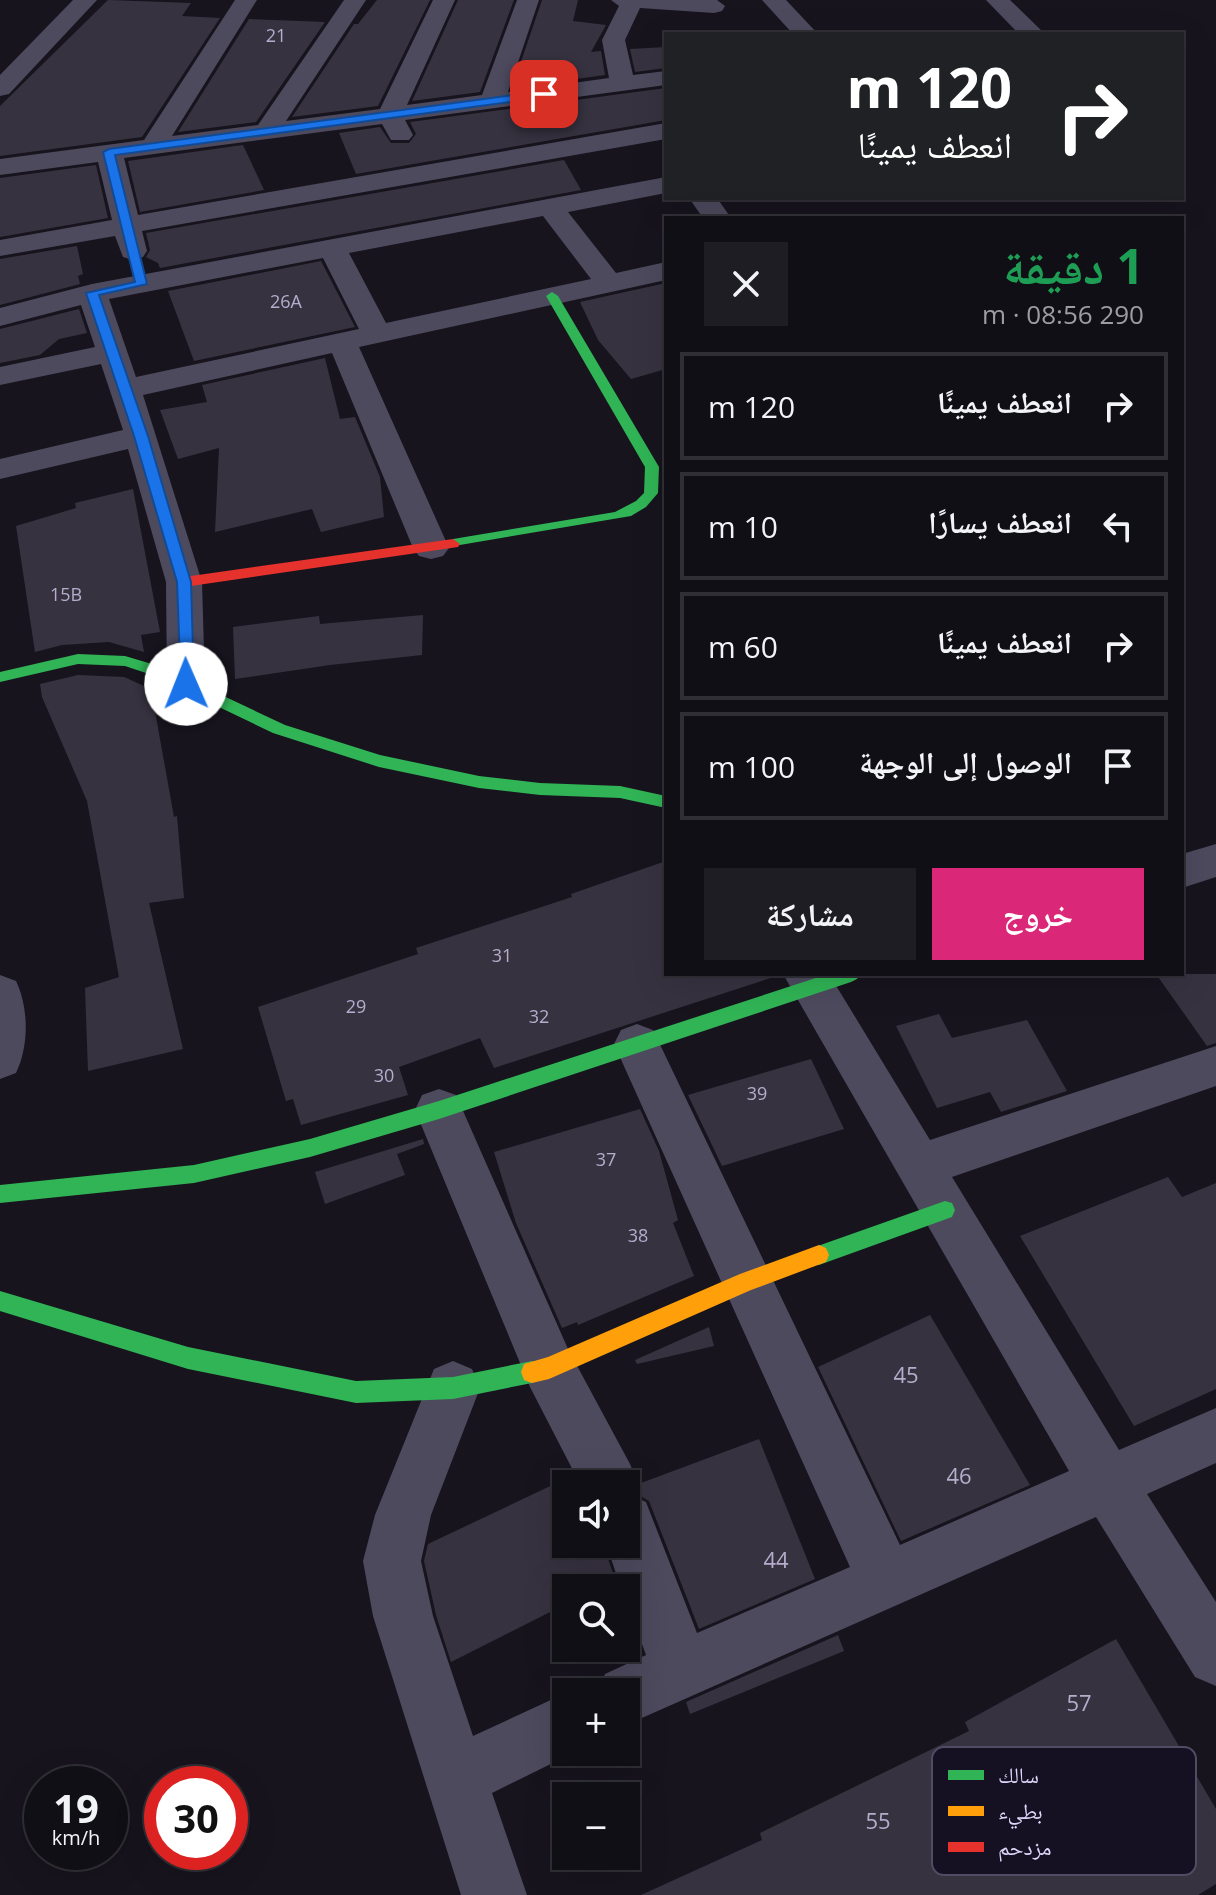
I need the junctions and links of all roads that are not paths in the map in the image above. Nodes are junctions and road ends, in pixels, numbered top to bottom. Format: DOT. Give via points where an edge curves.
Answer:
graph roads {
  1 [pos="86,0"];
  2 [pos="246,0"];
  3 [pos="355,0"];
  4 [pos="444,0"];
  5 [pos="528,0"];
  6 [pos="622,0"];
  7 [pos="634,0"];
  8 [pos="773,0"];
  9 [pos="997,0"];
  10 [pos="723,3"];
  11 [pos="710,31"];
  12 [pos="804,32"];
  13 [pos="1031,32"];
  14 [pos="664,78"];
  15 [pos="623,83"];
  16 [pos="0,89"];
  17 [pos="492,102"];
  18 [pos="390,115"];
  19 [pos="267,131"];
  20 [pos="664,131"];
  21 [pos="635,136"];
  22 [pos="152,147"];
  23 [pos="109,152"];
  24 [pos="0,167"];
  25 [pos="664,170"];
  26 [pos="418,172"];
  27 [pos="664,185"];
  28 [pos="550,207"];
  29 [pos="127,225"];
  30 [pos="445,227"];
  31 [pos="0,248"];
  32 [pos="332,248"];
  33 [pos="664,271"];
  34 [pos="609,283"];
  35 [pos="141,284"];
  36 [pos="92,293"];
  37 [pos="552,296"];
  38 [pos="0,317"];
  39 [pos="377,334"];
  40 [pos="342,342"];
  41 [pos="113,352"];
  42 [pos="0,376"];
  43 [pos="126,389"];
  44 [pos="141,436"];
  45 [pos="0,469"];
  46 [pos="431,548"];
  47 [pos="184,582"];
  48 [pos="0,677"];
  49 [pos="186,684"];
  50 [pos="664,801"];
  51 [pos="1216,860"];
  52 [pos="1184,870"];
  53 [pos="823,978"];
  54 [pos="637,1044"];
  55 [pos="1216,1066"];
  56 [pos="439,1110"];
  57 [pos="919,1166"];
  58 [pos="0,1194"];
  59 [pos="945,1210"];
  60 [pos="747,1281"];
  61 [pos="0,1301"];
  62 [pos="549,1368"];
  63 [pos="453,1388"];
  64 [pos="1216,1435"];
  65 [pos="603,1470"];
  66 [pos="1107,1483"];
  67 [pos="639,1558"];
  68 [pos="886,1580"];
  69 [pos="1216,1656"];
  70 [pos="681,1669"];
  71 [pos="640,1688"];
  72 [pos="552,1731"];
  73 [pos="455,1778"];
  74 [pos="494,1895"];
  1 -- 16 [label="street"];
  2 -- 22 [label="street"];
  3 -- 19 [label="street"];
  4 -- 18 [label="street"];
  5 -- 17 [label="street"];
  6 -- 7 [label="street"];
  7 -- 10 [label="street"];
  7 -- 15 [label="street" via="612,38"];
  8 -- 12 [label="street"];
  9 -- 13 [label="street"];
  10 -- 11 [label="street"];
  14 -- 15 [label="street"];
  15 -- 17 [label="street"];
  17 -- 18 [label="street"];
  18 -- 19 [label="street"];
  18 -- 26 [label="street"];
  19 -- 22 [label="street"];
  20 -- 21 [label="street"];
  21 -- 25 [label="street"];
  21 -- 26 [label="street"];
  22 -- 23 [label="street"];
  23 -- 24 [label="street"];
  23 -- 29 [label="street"];
  26 -- 29 [label="street"];
  26 -- 30 [label="street"];
  27 -- 28 [label="street"];
  28 -- 30 [label="street"];
  28 -- 34 [label="street"];
  29 -- 31 [label="street"];
  29 -- 35 [label="street"];
  30 -- 32 [label="street"];
  32 -- 35 [label="street"];
  32 -- 39 [label="street"];
  33 -- 34 [label="street"];
  34 -- 37 [label="street"];
  35 -- 36 [label="street"];
  36 -- 38 [label="street"];
  36 -- 41 [label="street"];
  37 -- 39 [label="street"];
  37 -- 46 [label="street" via="652,467 653,492 632,512"];
  39 -- 40 [label="street"];
  40 -- 43 [label="street"];
  40 -- 46 [label="street"];
  41 -- 42 [label="street"];
  41 -- 43 [label="street"];
  43 -- 44 [label="street"];
  44 -- 45 [label="street"];
  44 -- 47 [label="street"];
  46 -- 47 [label="street"];
  47 -- 49 [label="street"];
  48 -- 49 [label="street" via="94,658 124,661"];
  49 -- 50 [label="street" via="283,731 378,761 503,786 604,791"];
  51 -- 52 [label="street"];
  53 -- 54 [label="street"];
  53 -- 57 [label="street"];
  54 -- 56 [label="street"];
  54 -- 60 [label="street"];
  55 -- 57 [label="street"];
  56 -- 58 [label="street" via="310,1148 194,1174"];
  56 -- 62 [label="street"];
  57 -- 59 [label="street"];
  59 -- 60 [label="street"];
  59 -- 66 [label="street"];
  60 -- 62 [label="street"];
  60 -- 68 [label="street"];
  61 -- 63 [label="street" via="188,1358 268,1376 356,1392"];
  62 -- 63 [label="street"];
  62 -- 65 [label="street"];
  63 -- 73 [label="street" via="403,1515 392,1561 403,1616"];
  64 -- 66 [label="street"];
  66 -- 68 [label="street"];
  66 -- 69 [label="street"];
  67 -- 70 [label="street"];
  68 -- 70 [label="street"];
  70 -- 71 [label="street"];
  72 -- 73 [label="street"];
  73 -- 74 [label="street"];
}
